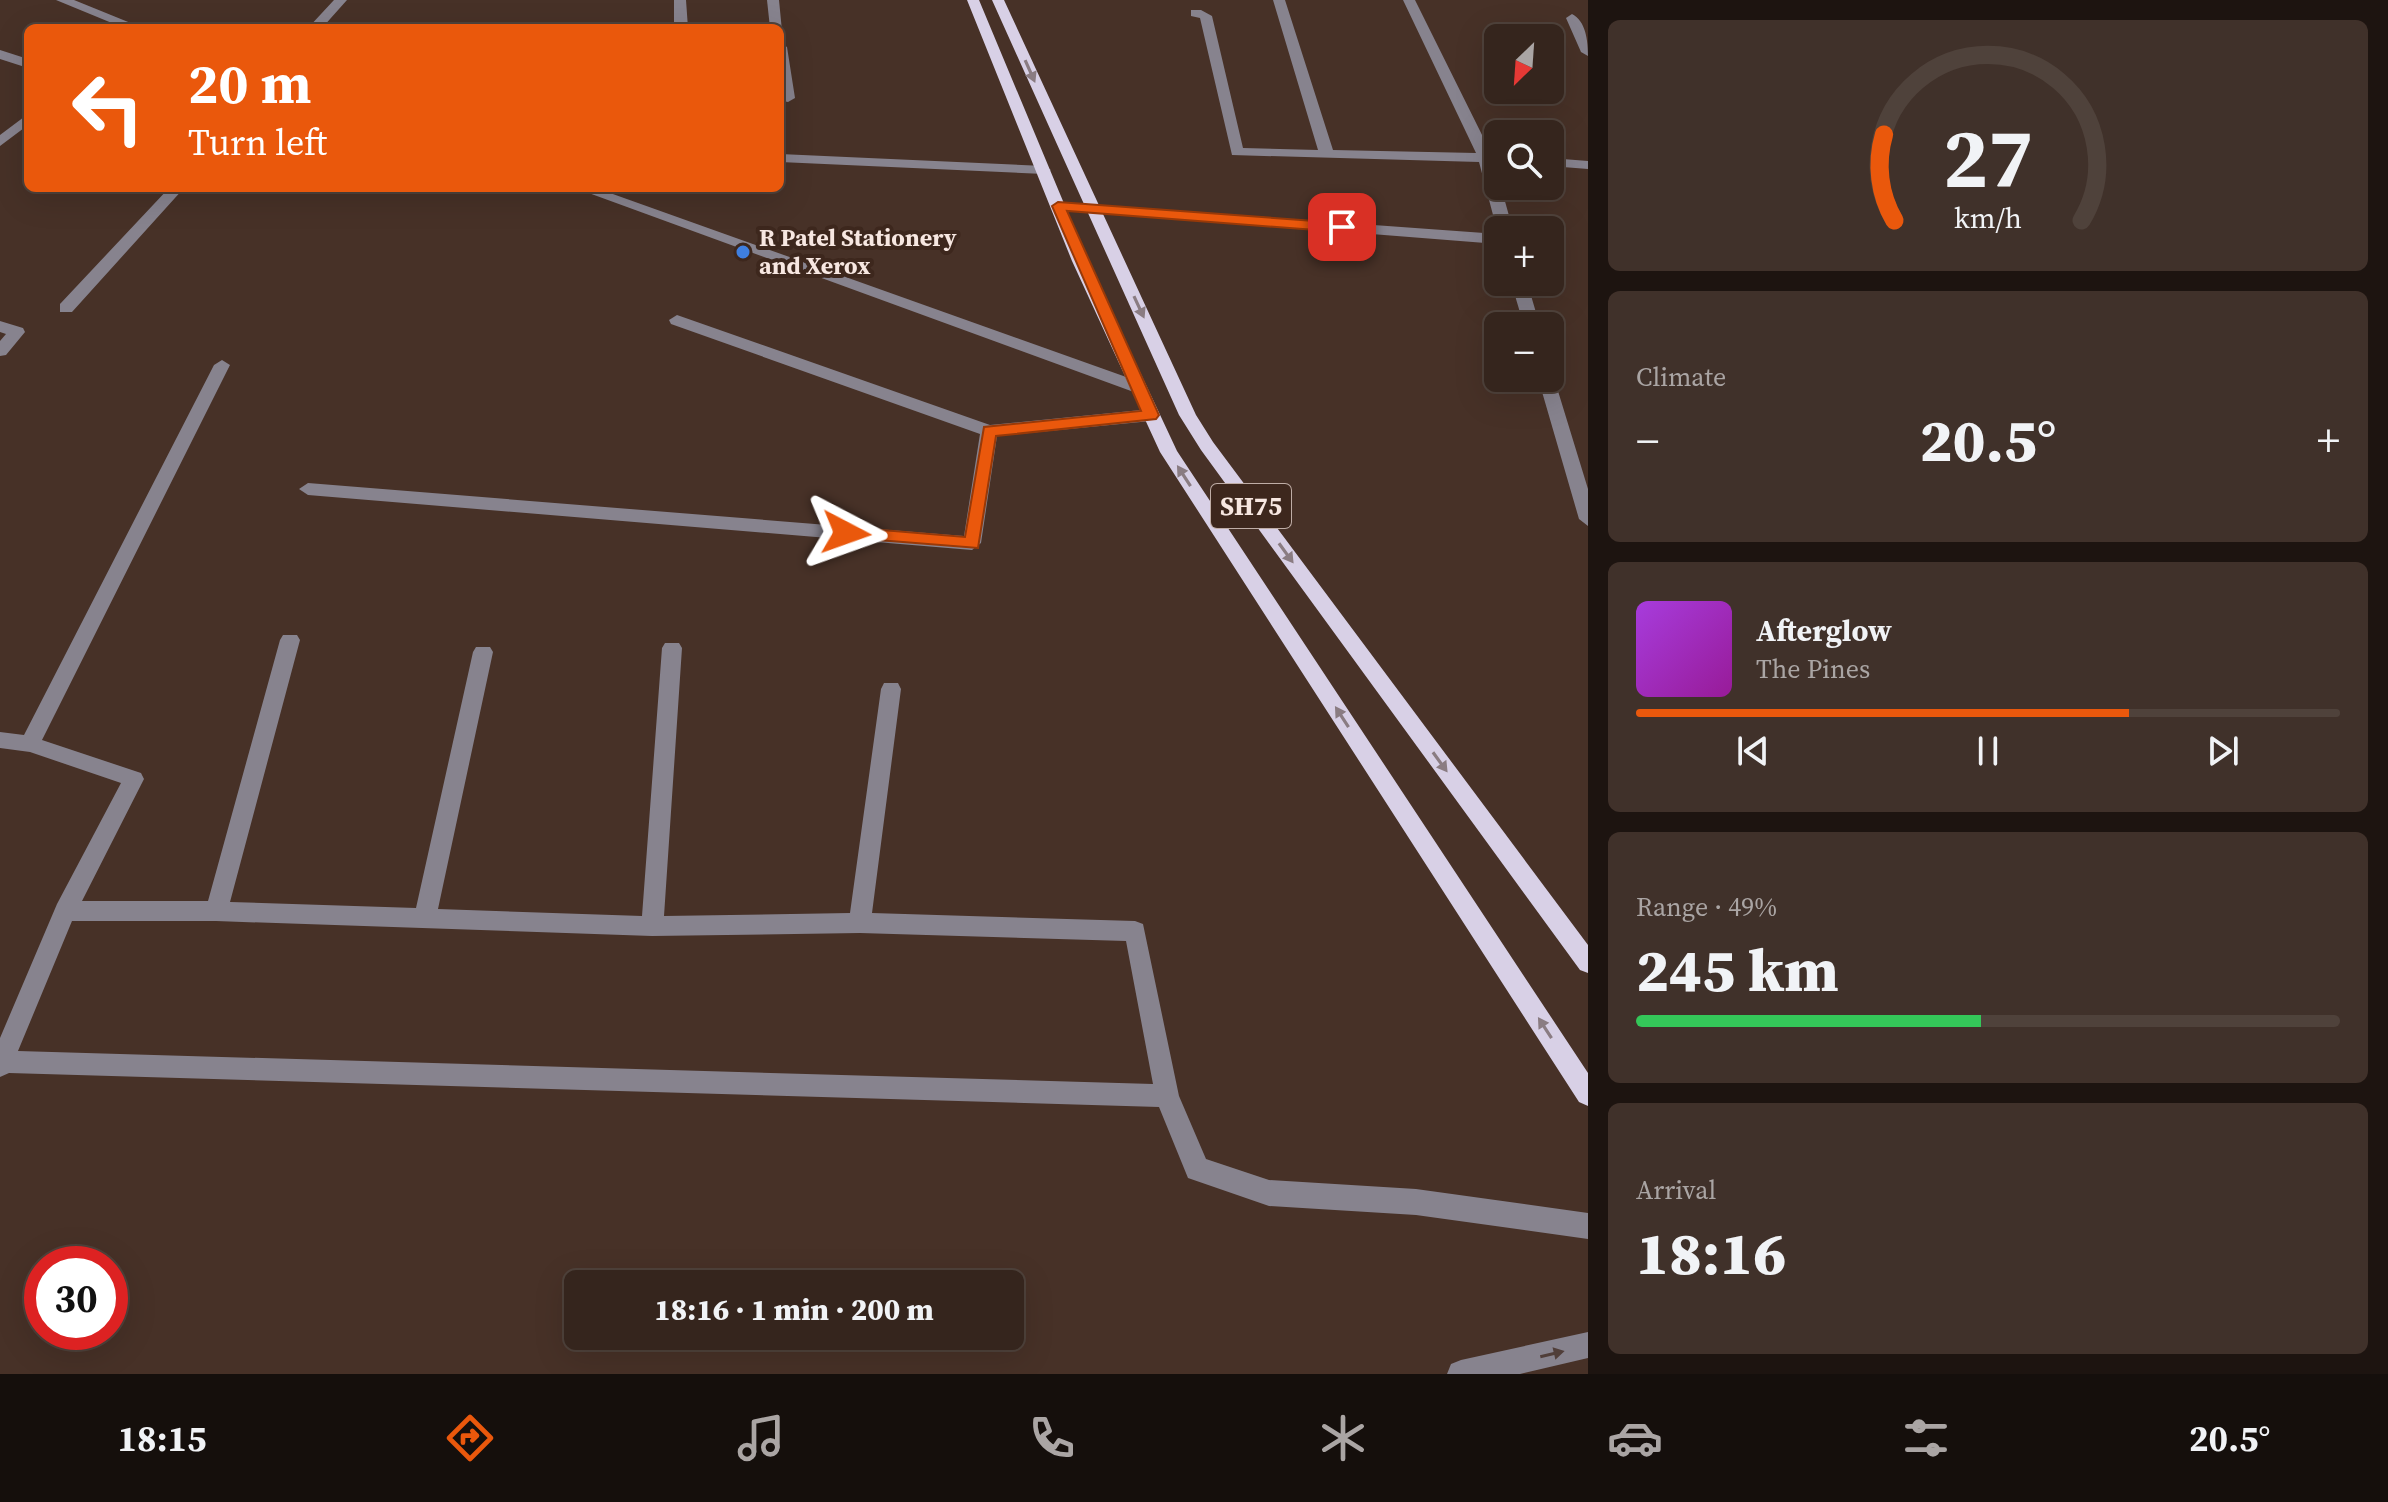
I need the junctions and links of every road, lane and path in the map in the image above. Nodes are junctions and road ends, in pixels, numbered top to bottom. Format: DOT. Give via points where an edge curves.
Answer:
graph roads {
  1 [pos="62,0"];
  2 [pos="341,0"];
  3 [pos="680,0"];
  4 [pos="773,0"];
  5 [pos="973,0"];
  6 [pos="998,0"];
  7 [pos="1279,0"];
  8 [pos="1409,0"];
  9 [pos="1196,13"];
  10 [pos="1572,18"];
  11 [pos="125,24"];
  12 [pos="319,24"];
  13 [pos="681,24"];
  14 [pos="776,24"];
  15 [pos="1588,52"];
  16 [pos="0,54"];
  17 [pos="24,63"];
  18 [pos="784,72"];
  19 [pos="788,98"];
  20 [pos="24,121"];
  21 [pos="0,142"];
  22 [pos="1484,143"];
  23 [pos="1327,155"];
  24 [pos="784,158"];
  25 [pos="1484,158"];
  26 [pos="1564,163"];
  27 [pos="1588,165"];
  28 [pos="1044,170"];
  29 [pos="173,192"];
  30 [pos="593,192"];
  31 [pos="1058,206"];
  32 [pos="1093,209"];
  33 [pos="1484,238"];
  34 [pos="66,308"];
  35 [pos="677,320"];
  36 [pos="0,326"];
  37 [pos="0,351"];
  38 [pos="222,365"];
  39 [pos="1137,387"];
  40 [pos="1550,392"];
  41 [pos="1151,415"];
  42 [pos="989,431"];
  43 [pos="308,489"];
  44 [pos="1588,519"];
  45 [pos="290,640"];
  46 [pos="672,648"];
  47 [pos="483,652"];
  48 [pos="891,689"];
  49 [pos="0,740"];
  50 [pos="30,744"];
  51 [pos="65,911"];
  52 [pos="216,911"];
  53 [pos="425,918"];
  54 [pos="860,923"];
  55 [pos="652,926"];
  56 [pos="1588,963"];
  57 [pos="2,1064"];
  58 [pos="1588,1094"];
  59 [pos="1167,1096"];
  60 [pos="1588,1226"];
  61 [pos="1588,1345"];
  62 [pos="1461,1374"];
  1 -- 11 [label="street"];
  2 -- 12 [label="street"];
  3 -- 13 [label="street"];
  4 -- 14 [label="street"];
  5 -- 28 [label="main road, SH75"];
  6 -- 32 [label="main road, SH75, one-way"];
  7 -- 23 [label="street"];
  8 -- 22 [label="street"];
  9 -- 23 [label="street" via="1206,16 1237,152"];
  10 -- 15 [label="street"];
  16 -- 17 [label="street"];
  18 -- 19 [label="street"];
  20 -- 21 [label="street"];
  23 -- 25 [label="street"];
  24 -- 28 [label="street"];
  26 -- 27 [label="street"];
  28 -- 31 [label="main road, SH75"];
  29 -- 34 [label="street"];
  30 -- 39 [label="street"];
  31 -- 32 [label="street"];
  31 -- 39 [label="main road, SH75"];
  32 -- 33 [label="street"];
  32 -- 56 [label="main road, SH75, one-way" via="1207,446"];
  35 -- 42 [label="street"];
  36 -- 37 [label="street" via="17,332"];
  38 -- 50 [label="street"];
  39 -- 41 [label="main road, SH75"];
  40 -- 44 [label="street"];
  41 -- 42 [label="street"];
  58 -- 41 [label="main road, SH75, one-way" via="1178,465"];
  42 -- 43 [label="street" via="972,543"];
  45 -- 52 [label="street"];
  46 -- 55 [label="street"];
  47 -- 53 [label="street"];
  48 -- 54 [label="street"];
  49 -- 50 [label="street"];
  50 -- 51 [label="street" via="134,779"];
  51 -- 52 [label="street"];
  51 -- 57 [label="street"];
  52 -- 53 [label="street"];
  53 -- 55 [label="street"];
  54 -- 55 [label="street"];
  54 -- 59 [label="street" via="1135,931"];
  57 -- 59 [label="street"];
  59 -- 60 [label="street" via="1197,1169 1269,1193 1416,1202"];
  62 -- 61 [label="street, one-way"];
}
